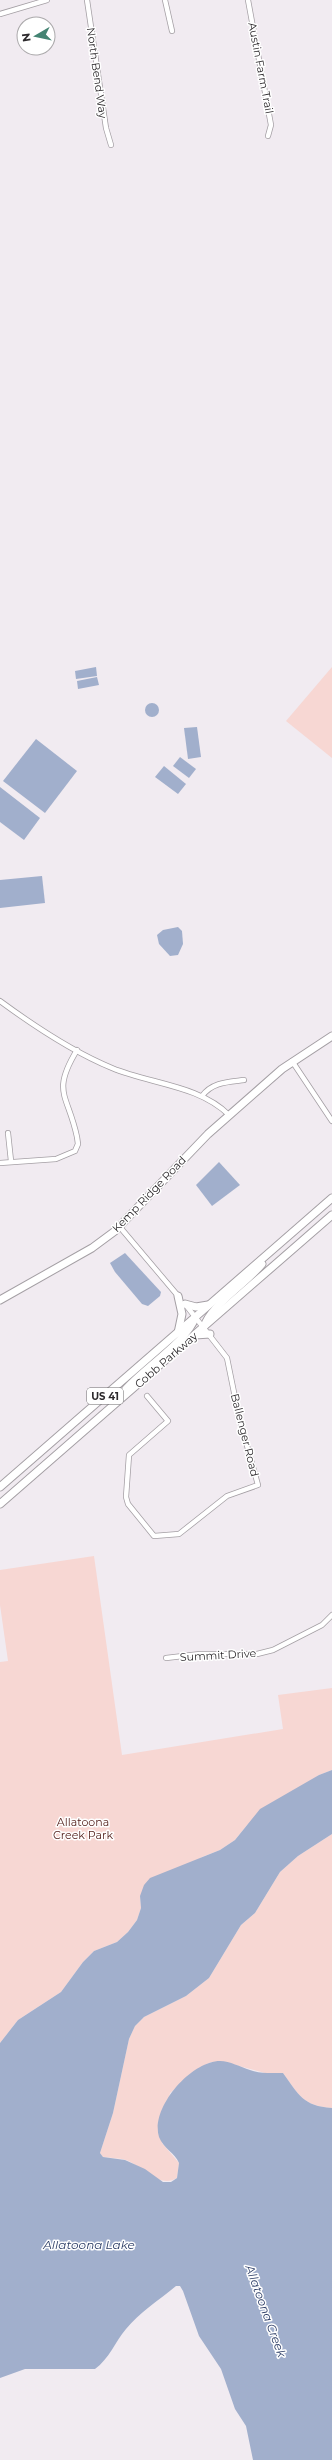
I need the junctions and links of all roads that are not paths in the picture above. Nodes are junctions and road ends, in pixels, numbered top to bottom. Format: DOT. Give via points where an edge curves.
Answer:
graph roads {
  1 [pos="47,0"];
  2 [pos="87,0"];
  3 [pos="165,0"];
  4 [pos="248,0"];
  5 [pos="0,14"];
  6 [pos="172,31"];
  7 [pos="268,136"];
  8 [pos="111,145"];
  9 [pos="0,1001"];
  10 [pos="332,1036"];
  11 [pos="77,1050"];
  12 [pos="292,1061"];
  13 [pos="244,1080"];
  14 [pos="202,1096"];
  15 [pos="229,1115"];
  16 [pos="332,1121"];
  17 [pos="8,1133"];
  18 [pos="11,1161"];
  19 [pos="0,1163"];
  20 [pos="332,1198"];
  21 [pos="332,1215"];
  22 [pos="119,1226"];
  23 [pos="272,1251"];
  24 [pos="178,1296"];
  25 [pos="0,1300"];
  26 [pos="184,1304"];
  27 [pos="210,1305"];
  28 [pos="196,1317"];
  29 [pos="204,1327"];
  30 [pos="178,1333"];
  31 [pos="210,1334"];
  32 [pos="194,1335"];
  33 [pos="147,1396"];
  34 [pos="120,1399"];
  35 [pos="0,1487"];
  36 [pos="0,1504"];
  37 [pos="332,1615"];
  38 [pos="166,1658"];
  1 -- 5 [label="street"];
  2 -- 8 [label="street, North Bend Way" via="106,128"];
  3 -- 6 [label="street"];
  4 -- 7 [label="street, Austin Farm Trail" via="271,124"];
  9 -- 11 [label="street" via="21,1017"];
  10 -- 12 [label="main road, Kemp Ridge Road"];
  11 -- 14 [label="street" via="118,1070"];
  11 -- 18 [label="street" via="64,1072 62,1082 77,1137 75,1151 56,1159"];
  12 -- 15 [label="main road, Kemp Ridge Road"];
  12 -- 16 [label="street"];
  13 -- 14 [label="street" via="211,1086"];
  14 -- 15 [label="street" via="218,1104"];
  15 -- 22 [label="main road, Kemp Ridge Road" via="179,1162 151,1195"];
  17 -- 18 [label="street"];
  18 -- 19 [label="street"];
  20 -- 23 [label="main road, Cobb Parkway / US 41"];
  21 -- 29 [label="main road, Cobb Parkway / US 41"];
  22 -- 24 [label="street, Ballenger Road"];
  22 -- 25 [label="main road, Kemp Ridge Road" via="92,1248"];
  23 -- 27 [label="main road, Cobb Parkway / US 41"];
  23 -- 29 [label="main road" via="245,1283 210,1314"];
  24 -- 26 [label="street, Ballenger Road"];
  24 -- 30 [label="main road" via="182,1314"];
  26 -- 27 [label="main road" via="200,1307"];
  26 -- 28 [label="street, Ballenger Road"];
  27 -- 28 [label="main road, Cobb Parkway / US 41"];
  28 -- 29 [label="street, Ballenger Road"];
  28 -- 30 [label="main road, Cobb Parkway / US 41"];
  28 -- 34 [label="main road" via="188,1332 140,1374"];
  29 -- 31 [label="street, Ballenger Road"];
  29 -- 32 [label="main road, Cobb Parkway / US 41"];
  30 -- 35 [label="main road, Cobb Parkway / US 41"];
  31 -- 32 [label="main road"];
  31 -- 33 [label="street, Ballenger Road" via="227,1358 239,1417 258,1486 227,1496 180,1534 154,1536 128,1504 126,1497 129,1455 168,1421"];
  32 -- 34 [label="main road, Cobb Parkway / US 41"];
  34 -- 36 [label="main road, Cobb Parkway / US 41"];
  37 -- 38 [label="street, Summit Drive" via="322,1625 273,1650 257,1654 200,1654"];
}
